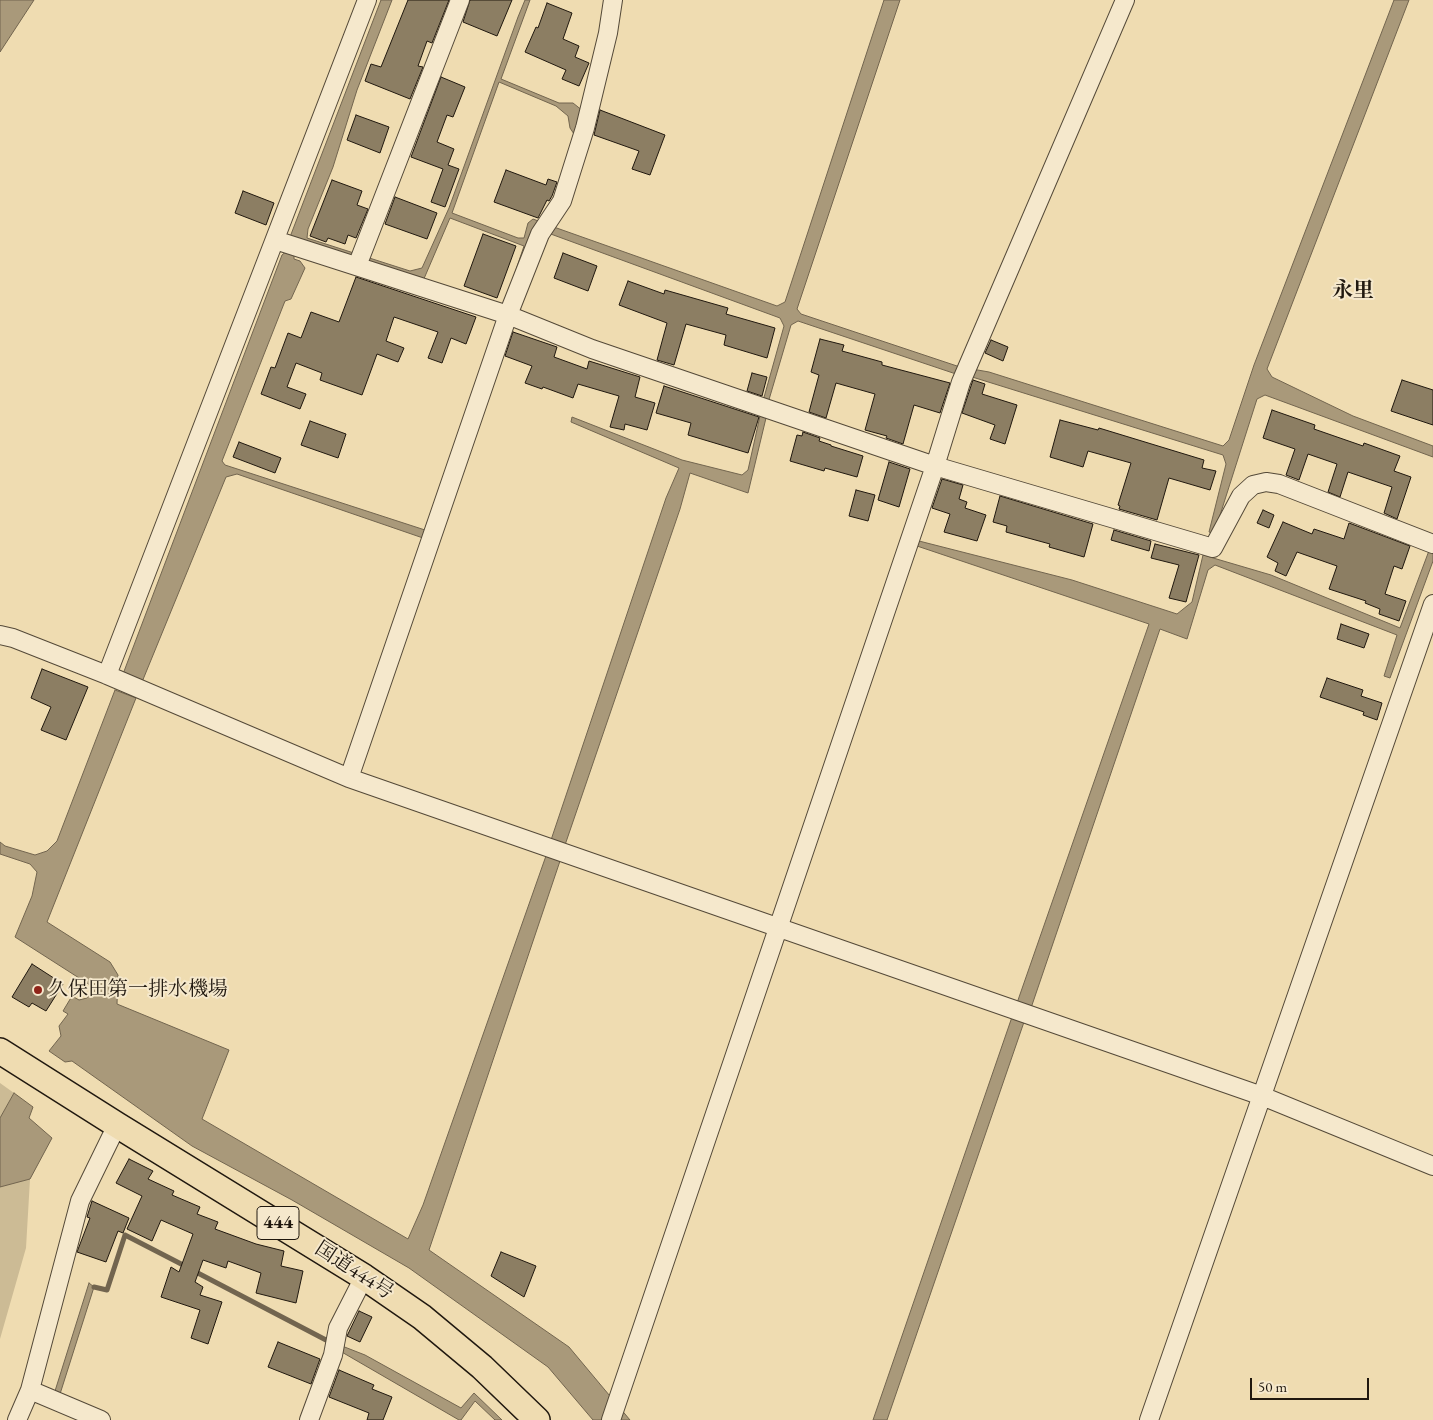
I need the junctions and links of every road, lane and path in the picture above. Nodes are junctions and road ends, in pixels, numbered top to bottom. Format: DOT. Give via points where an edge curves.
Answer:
graph roads {
  1 [pos="367,0"];
  2 [pos="460,0"];
  3 [pos="613,0"];
  4 [pos="1125,0"];
  5 [pos="275,240"];
  6 [pos="357,266"];
  7 [pos="508,315"];
  8 [pos="935,466"];
  9 [pos="1433,544"];
  10 [pos="1433,604"];
  11 [pos="0,634"];
  12 [pos="107,675"];
  13 [pos="349,778"];
  14 [pos="779,927"];
  15 [pos="0,1051"];
  16 [pos="1262,1096"];
  17 [pos="117,1125"];
  18 [pos="1433,1166"];
  19 [pos="364,1277"];
  20 [pos="30,1390"];
  21 [pos="17,1420"];
  22 [pos="102,1420"];
  23 [pos="309,1420"];
  24 [pos="537,1420"];
  25 [pos="611,1420"];
  26 [pos="1149,1420"];
  1 -- 5 [label="street"];
  2 -- 6 [label="street"];
  3 -- 7 [label="street" via="585,128 562,201 540,234"];
  4 -- 8 [label="street" via="975,347"];
  5 -- 6 [label="street"];
  5 -- 12 [label="street"];
  6 -- 7 [label="street"];
  7 -- 8 [label="street" via="592,349"];
  7 -- 13 [label="street"];
  8 -- 9 [label="street" via="1213,548 1241,496 1253,485 1266,482 1279,484"];
  8 -- 14 [label="street"];
  10 -- 16 [label="street"];
  11 -- 12 [label="street"];
  12 -- 13 [label="street"];
  13 -- 14 [label="street"];
  14 -- 16 [label="street"];
  14 -- 25 [label="street"];
  15 -- 17 [label="highway, 国道444号 / 444"];
  16 -- 18 [label="street"];
  16 -- 26 [label="street"];
  17 -- 19 [label="highway, 国道444号 / 444"];
  17 -- 20 [label="street" via="80,1201"];
  19 -- 23 [label="street" via="338,1328 333,1355"];
  19 -- 24 [label="highway, 国道444号 / 444" via="422,1317"];
  20 -- 21 [label="street"];
  20 -- 22 [label="street"];
}
